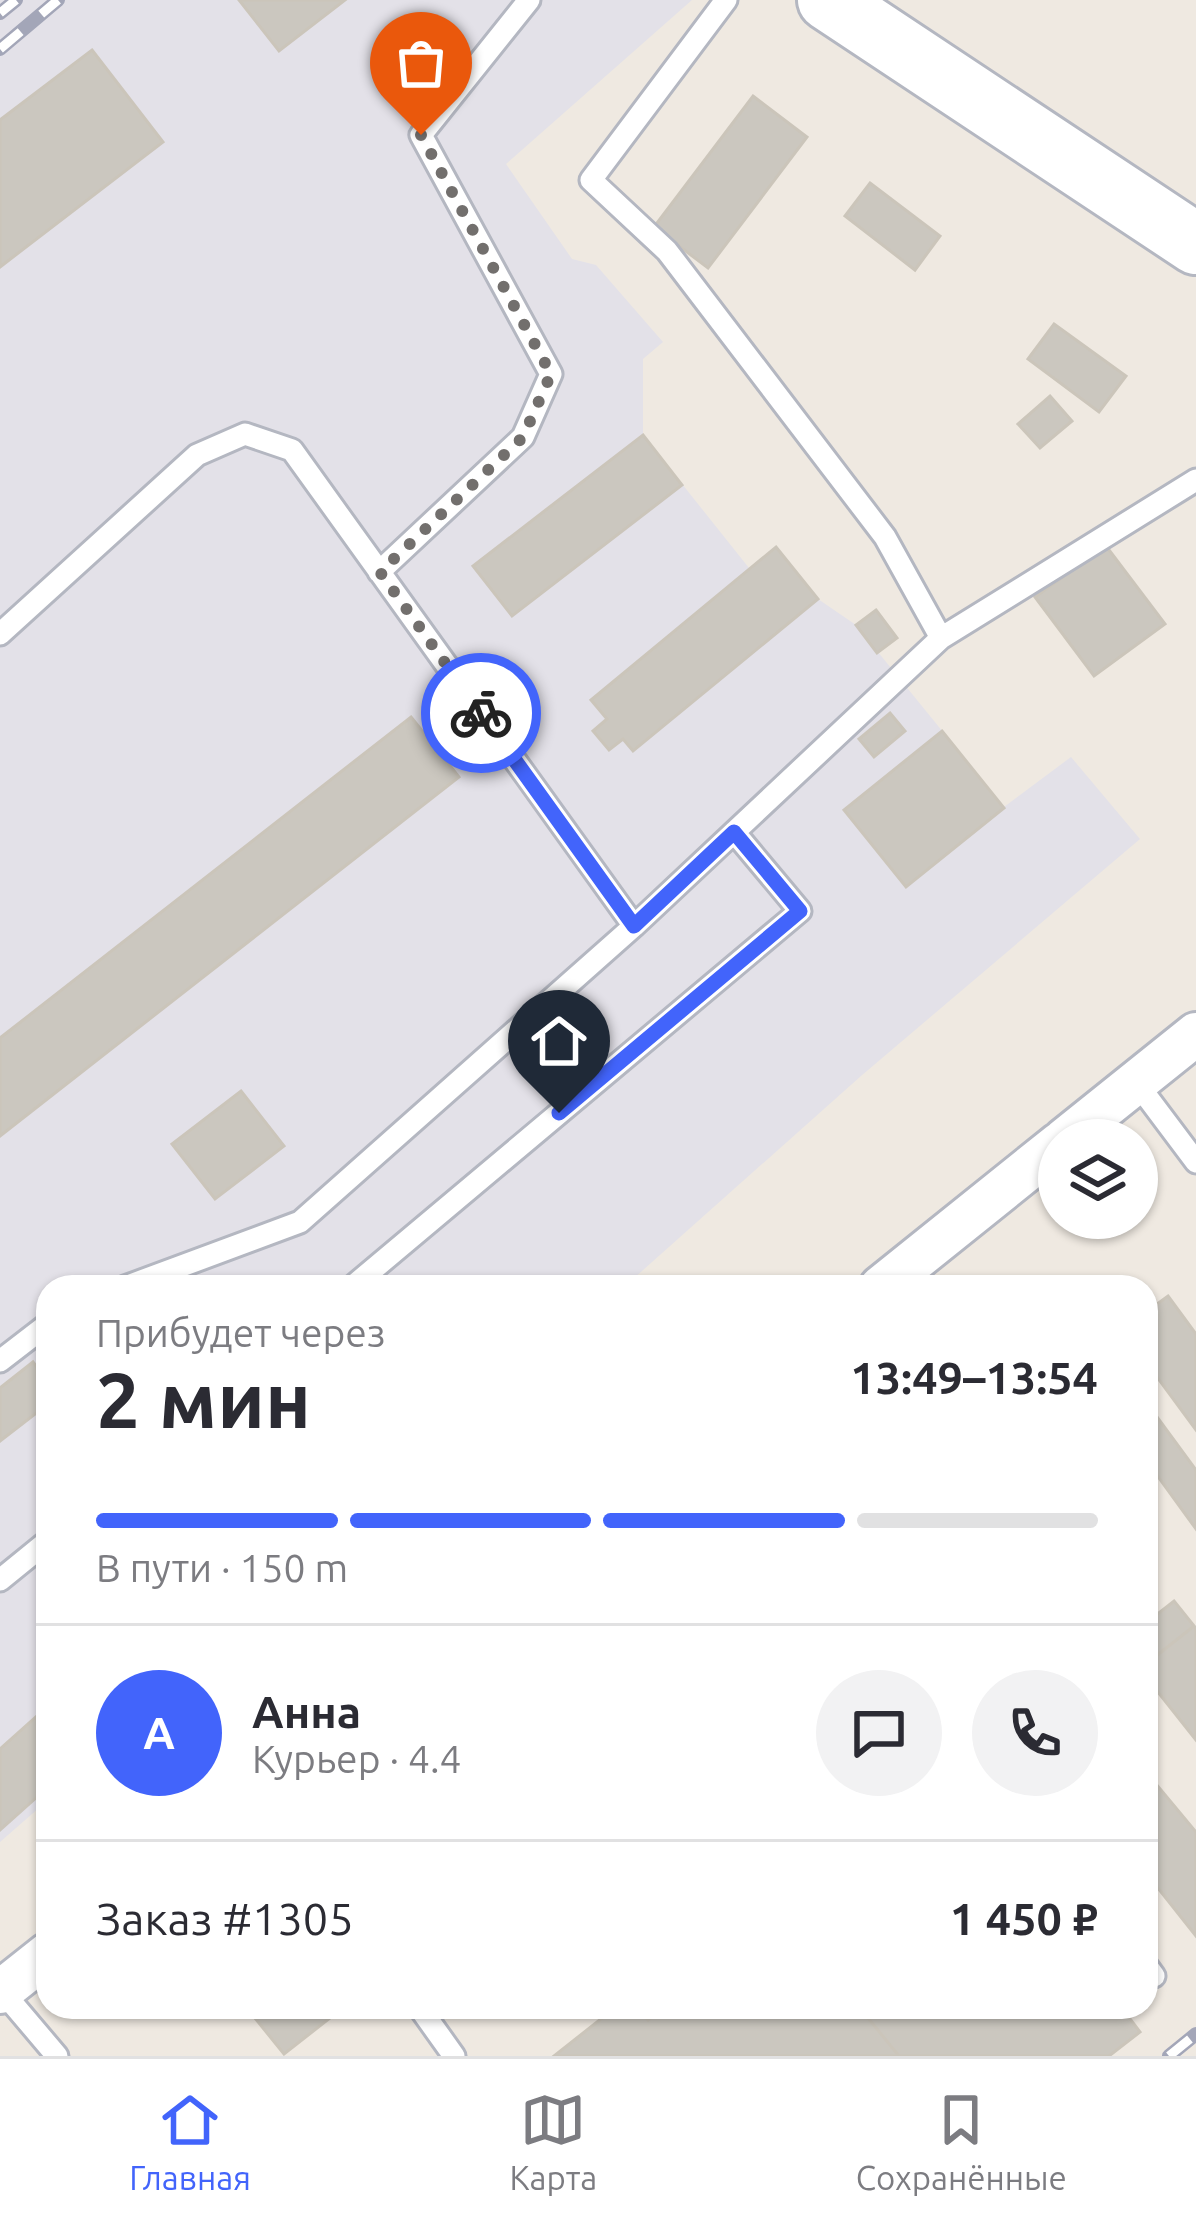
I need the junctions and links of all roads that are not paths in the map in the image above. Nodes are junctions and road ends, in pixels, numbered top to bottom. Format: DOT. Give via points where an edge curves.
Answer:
graph roads {
  1 [pos="529,0"];
  2 [pos="726,0"];
  3 [pos="828,0"];
  4 [pos="1196,244"];
  5 [pos="1196,480"];
  6 [pos="380,572"];
  7 [pos="0,634"];
  8 [pos="941,638"];
  9 [pos="734,832"];
  10 [pos="634,926"];
  11 [pos="1196,1034"];
  12 [pos="1136,1082"];
  13 [pos="1090,1119"];
  14 [pos="1038,1161"];
  15 [pos="1196,1162"];
  16 [pos="157,1275"];
  17 [pos="366,1275"];
  18 [pos="896,1275"];
  19 [pos="36,1333"];
  20 [pos="0,1361"];
  21 [pos="36,1551"];
  22 [pos="0,1580"];
  23 [pos="36,1964"];
  24 [pos="1,1992"];
  25 [pos="428,2019"];
  26 [pos="57,2056"];
  27 [pos="454,2056"];
  1 -- 6 [label="lane" via="421,135 551,374 523,437"];
  2 -- 8 [label="lane" via="591,181 667,251 885,537"];
  3 -- 4 [label="main road"];
  5 -- 8 [label="lane"];
  6 -- 7 [label="lane" via="292,450 245,434 197,455"];
  6 -- 10 [label="lane"];
  8 -- 9 [label="lane"];
  9 -- 10 [label="lane"];
  9 -- 17 [label="lane" via="800,911"];
  10 -- 16 [label="lane" via="300,1222"];
  11 -- 12 [label="street"];
  12 -- 13 [label="street"];
  12 -- 15 [label="lane"];
  14 -- 18 [label="street"];
  19 -- 20 [label="lane"];
  21 -- 22 [label="lane"];
  23 -- 24 [label="street"];
  24 -- 26 [label="lane"];
  25 -- 27 [label="lane"];
}
